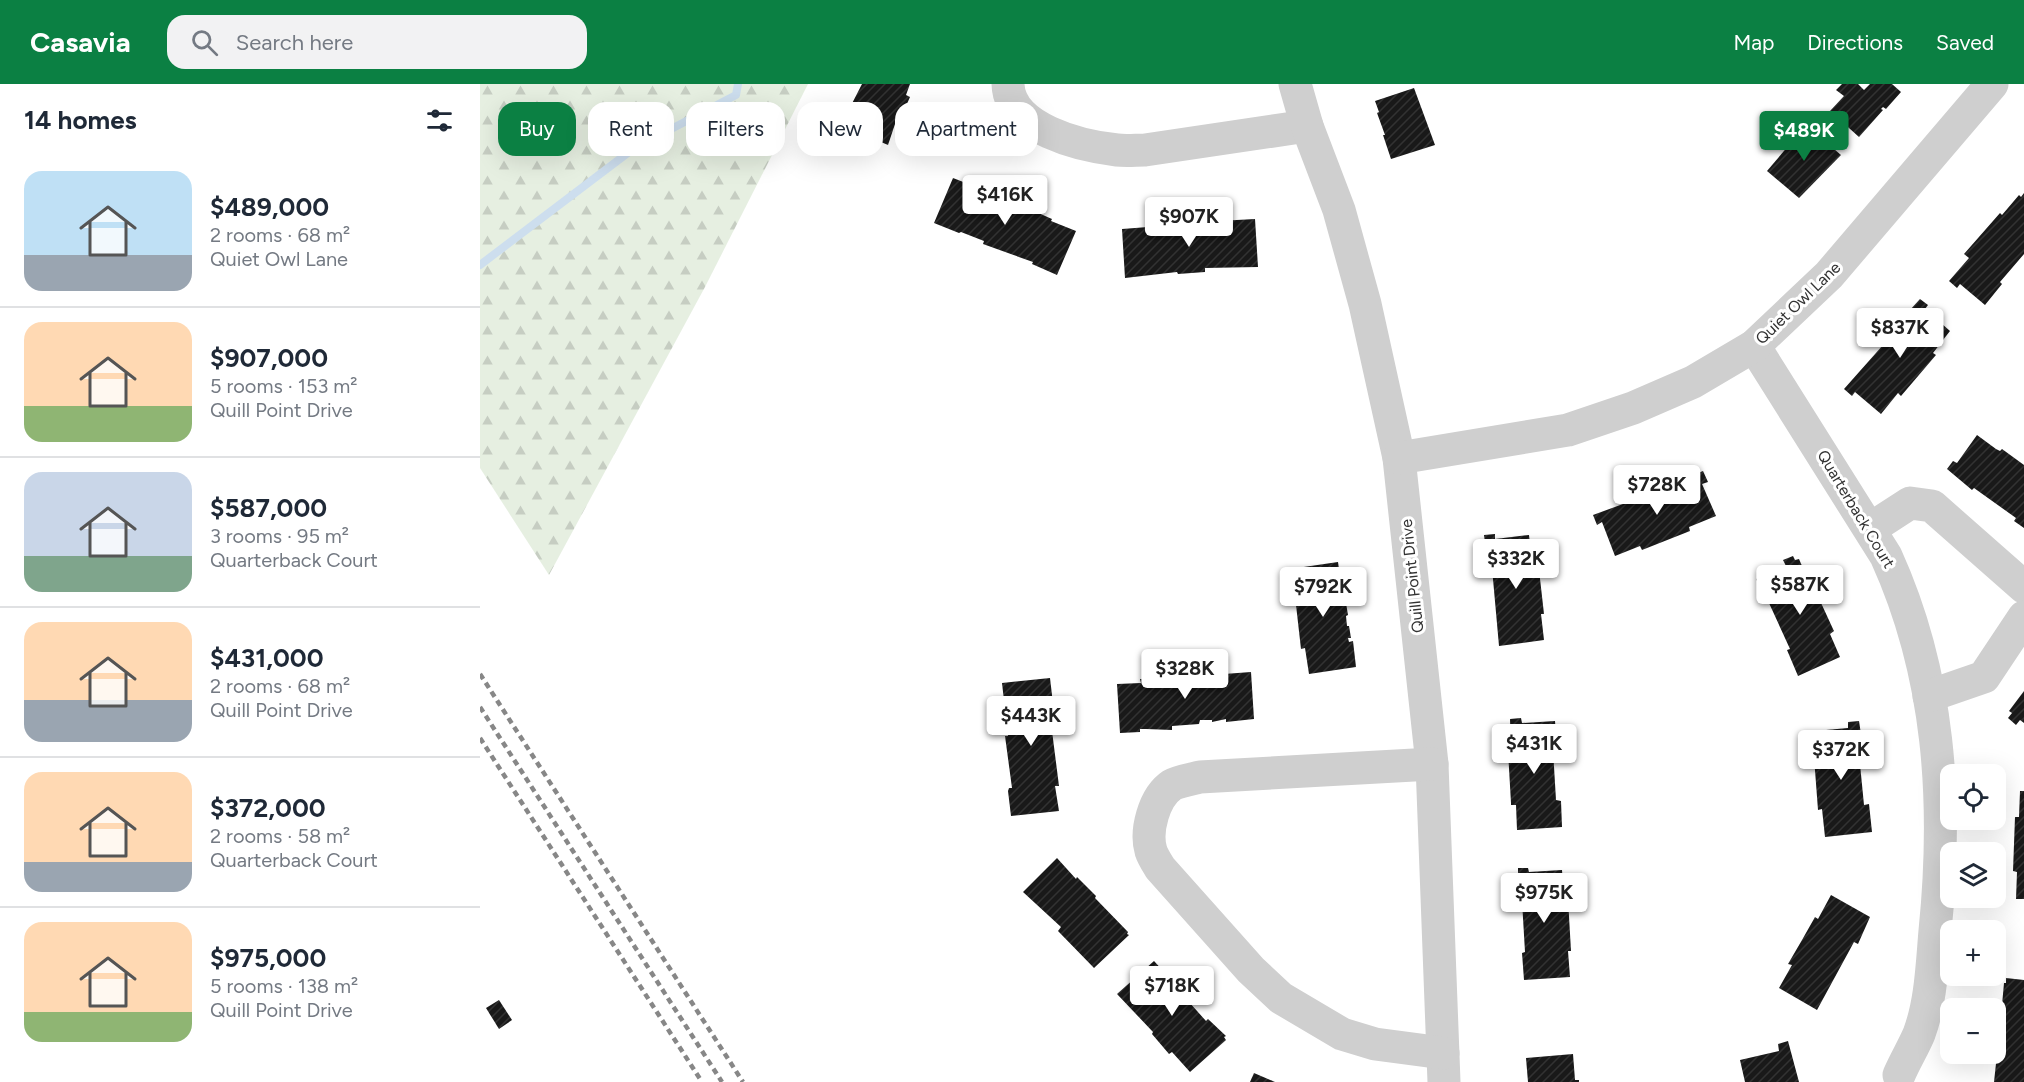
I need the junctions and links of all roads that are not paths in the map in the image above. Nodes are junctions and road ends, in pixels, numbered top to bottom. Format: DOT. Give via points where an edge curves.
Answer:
graph roads {
  1 [pos="1008,84"];
  2 [pos="1294,84"];
  3 [pos="1992,84"];
  4 [pos="1307,126"];
  5 [pos="1754,346"];
  6 [pos="1399,458"];
  7 [pos="1870,529"];
  8 [pos="2024,587"];
  9 [pos="2024,617"];
  10 [pos="1929,696"];
  11 [pos="1432,764"];
  12 [pos="1444,1067"];
  13 [pos="1899,1075"];
  1 -- 4 [label="street" via="1017,108 1035,125 1058,136 1119,151"];
  2 -- 4 [label="street, Quill Point Drive"];
  3 -- 5 [label="street, Quiet Owl Lane" via="1829,275"];
  4 -- 6 [label="street, Quill Point Drive" via="1339,210 1365,304"];
  5 -- 6 [label="street, Quiet Owl Lane" via="1693,382 1568,430"];
  5 -- 7 [label="street, Quarterback Court"];
  6 -- 11 [label="street, Quill Point Drive"];
  7 -- 8 [label="street" via="1910,503 1932,506"];
  7 -- 10 [label="street, Quarterback Court" via="1902,590 1921,652"];
  9 -- 10 [label="street" via="1984,677"];
  10 -- 13 [label="street, Quarterback Court" via="1941,794 1939,896 1926,1009"];
  11 -- 12 [label="street, Quill Point Drive"];
  11 -- 12 [label="street" via="1200,777 1172,785 1153,815 1149,834 1151,851 1160,868 1281,998 1342,1034"];
}
